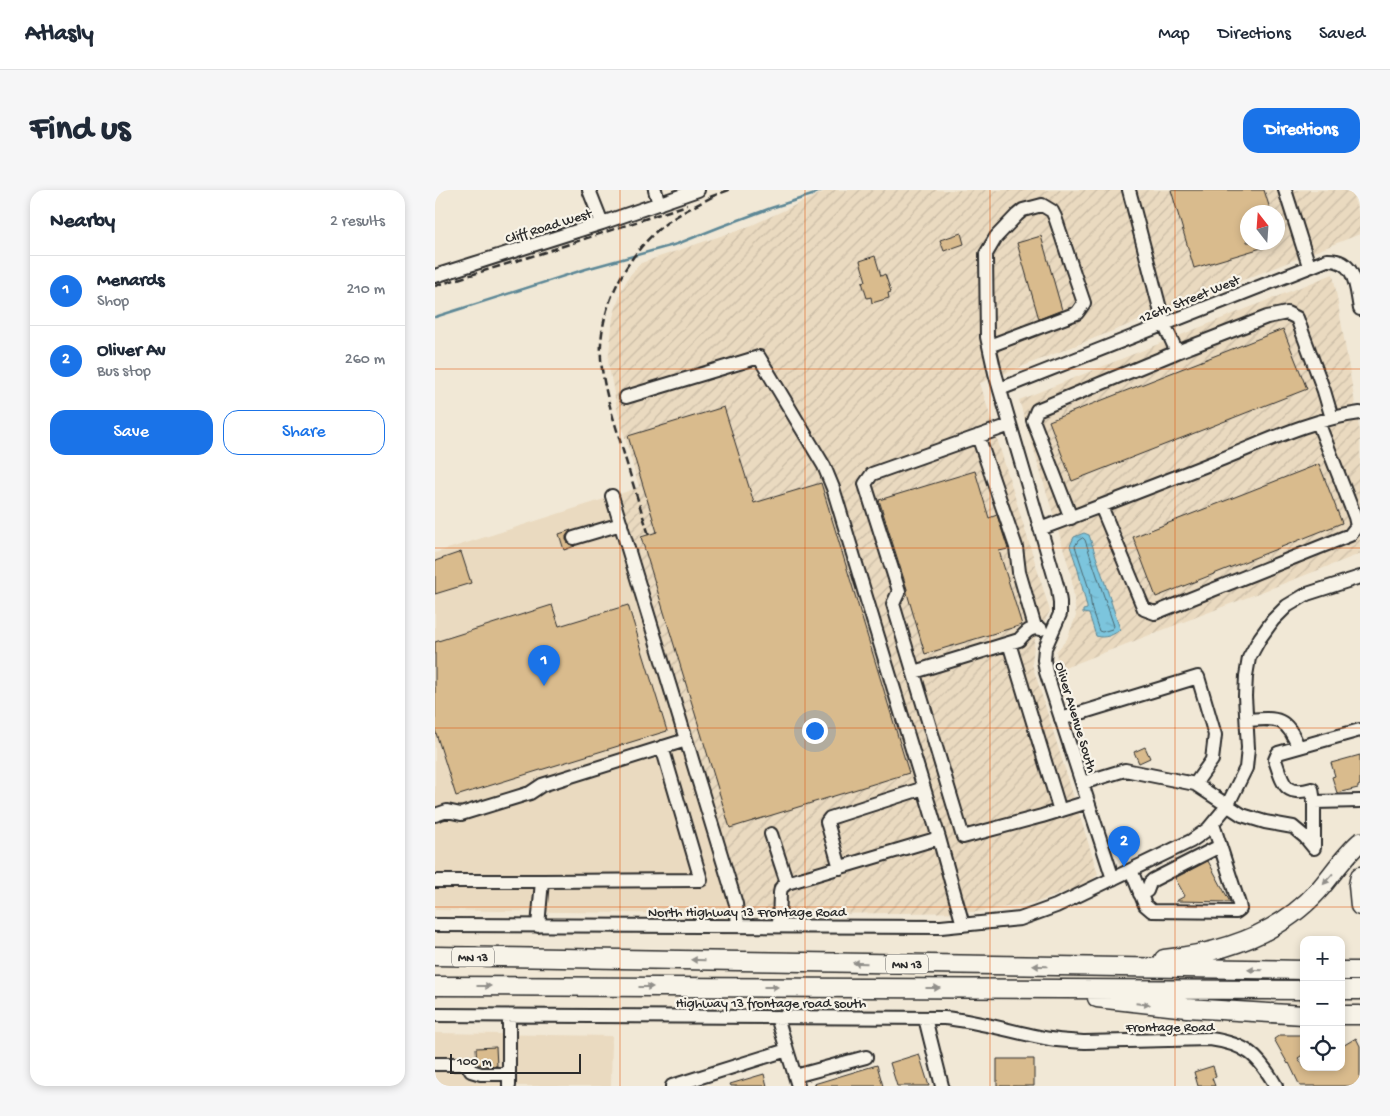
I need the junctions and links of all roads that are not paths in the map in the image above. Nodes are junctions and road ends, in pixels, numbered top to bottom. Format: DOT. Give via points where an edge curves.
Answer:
graph roads {
  1 [pos="589,190"];
  2 [pos="655,190"];
  3 [pos="698,190"];
  4 [pos="1129,190"];
  5 [pos="1285,190"];
  6 [pos="659,204"];
  7 [pos="602,223"];
  8 [pos="1309,266"];
  9 [pos="435,276"];
  10 [pos="1360,309"];
  11 [pos="1164,324"];
  12 [pos="989,346"];
  13 [pos="1177,352"];
  14 [pos="1000,389"];
  15 [pos="626,397"];
  16 [pos="1360,413"];
  17 [pos="1332,418"];
  18 [pos="1317,422"];
  19 [pos="1010,425"];
  20 [pos="978,436"];
  21 [pos="612,496"];
  22 [pos="1101,506"];
  23 [pos="1071,518"];
  24 [pos="621,524"];
  25 [pos="1040,529"];
  26 [pos="574,538"];
  27 [pos="1360,577"];
  28 [pos="1035,628"];
  29 [pos="1052,631"];
  30 [pos="1009,643"];
  31 [pos="914,672"];
  32 [pos="1061,719"];
  33 [pos="1247,720"];
  34 [pos="1360,730"];
  35 [pos="686,740"];
  36 [pos="662,747"];
  37 [pos="1298,747"];
  38 [pos="1082,783"];
  39 [pos="1195,784"];
  40 [pos="924,788"];
  41 [pos="1360,801"];
  42 [pos="1088,802"];
  43 [pos="1314,802"];
  44 [pos="1227,806"];
  45 [pos="1059,811"];
  46 [pos="435,815"];
  47 [pos="1213,824"];
  48 [pos="771,834"];
  49 [pos="939,838"];
  50 [pos="1360,842"];
  51 [pos="1220,846"];
  52 [pos="840,868"];
  53 [pos="1131,870"];
  54 [pos="1360,876"];
  55 [pos="1113,879"];
  56 [pos="435,881"];
  57 [pos="543,881"];
  58 [pos="787,883"];
  59 [pos="1140,894"];
  60 [pos="1360,906"];
  61 [pos="435,925"];
  62 [pos="963,925"];
  63 [pos="537,926"];
  64 [pos="738,926"];
  65 [pos="779,926"];
  66 [pos="435,956"];
  67 [pos="1065,966"];
  68 [pos="1300,970"];
  69 [pos="1345,971"];
  70 [pos="1360,972"];
  71 [pos="435,986"];
  72 [pos="1025,989"];
  73 [pos="1300,990"];
  74 [pos="1345,990"];
  75 [pos="1360,990"];
  76 [pos="435,1015"];
  77 [pos="1300,1015"];
  78 [pos="1345,1015"];
  79 [pos="1360,1015"];
  80 [pos="509,1016"];
  81 [pos="777,1017"];
  82 [pos="925,1018"];
  83 [pos="1104,1042"];
  84 [pos="787,1050"];
  85 [pos="866,1057"];
  86 [pos="435,1064"];
  87 [pos="509,1080"];
  88 [pos="797,1081"];
  89 [pos="1272,1085"];
  90 [pos="672,1086"];
  91 [pos="942,1086"];
  1 -- 7 [label="street"];
  2 -- 6 [label="street"];
  3 -- 6 [label="street, Cliff Road West"];
  4 -- 11 [label="street"];
  5 -- 8 [label="street"];
  6 -- 7 [label="street, Cliff Road West"];
  7 -- 9 [label="street, Cliff Road West"];
  8 -- 10 [label="street, 126th Street West" via="1334,260 1349,269"];
  8 -- 11 [label="street, 126th Street West"];
  11 -- 13 [label="street"];
  11 -- 14 [label="street, 126th Street West"];
  12 -- 12 [label="street, Oliver Avenue South" via="986,254 996,237 1023,210 1042,205 1055,217 1084,303 1077,313"];
  12 -- 14 [label="street, Oliver Avenue South"];
  13 -- 17 [label="street" via="1267,317 1287,313 1297,318"];
  13 -- 23 [label="street" via="1037,410 1033,420"];
  14 -- 19 [label="street, Oliver Avenue South"];
  15 -- 40 [label="street" via="759,357 824,466 833,488"];
  16 -- 17 [label="street"];
  17 -- 18 [label="street"];
  18 -- 22 [label="street"];
  18 -- 22 [label="street" via="1357,526 1349,535 1155,613 1143,609"];
  19 -- 20 [label="street"];
  19 -- 25 [label="street, Oliver Avenue South"];
  20 -- 28 [label="street" via="1016,547 1019,572"];
  20 -- 31 [label="street" via="872,474 865,484 899,591 893,604"];
  21 -- 24 [label="street"];
  22 -- 23 [label="street"];
  23 -- 25 [label="street"];
  24 -- 26 [label="street"];
  24 -- 35 [label="street"];
  25 -- 29 [label="street, Oliver Avenue South" via="1060,602 1060,614"];
  27 -- 33 [label="street, North Highway 13 Frontage Road" via="1307,594 1287,606 1273,620 1249,658 1245,696"];
  28 -- 29 [label="street"];
  28 -- 30 [label="street"];
  29 -- 32 [label="street, Oliver Avenue South" via="1044,660"];
  30 -- 31 [label="street"];
  30 -- 45 [label="street"];
  31 -- 45 [label="street" via="963,836"];
  32 -- 38 [label="street, Oliver Avenue South"];
  32 -- 39 [label="street" via="1198,677 1215,735 1211,760"];
  33 -- 37 [label="street" via="1271,719 1283,723 1290,728"];
  33 -- 44 [label="street, North Highway 13 Frontage Road" via="1246,768"];
  34 -- 37 [label="street"];
  35 -- 36 [label="street"];
  35 -- 64 [label="street" via="735,904"];
  36 -- 46 [label="street" via="461,814 447,811"];
  36 -- 57 [label="street" via="701,880"];
  37 -- 43 [label="street" via="1278,753 1275,760 1283,784 1291,791 1312,789"];
  38 -- 39 [label="street" via="1125,770"];
  38 -- 42 [label="street, Oliver Avenue South"];
  39 -- 44 [label="street"];
  40 -- 49 [label="street"];
  40 -- 52 [label="street" via="830,818 827,822"];
  41 -- 43 [label="street"];
  42 -- 45 [label="street"];
  42 -- 55 [label="street, Oliver Avenue South"];
  43 -- 44 [label="street" via="1314,848 1293,827 1253,819"];
  44 -- 47 [label="street, North Highway 13 Frontage Road"];
  47 -- 51 [label="street"];
  47 -- 53 [label="street, North Highway 13 Frontage Road" via="1191,841"];
  48 -- 58 [label="street"];
  49 -- 52 [label="street"];
  49 -- 62 [label="street"];
  50 -- 67 [label="highway, one-way" via="1305,904 1269,930 1246,940 1179,958"];
  51 -- 59 [label="street" via="1153,880 1147,891"];
  51 -- 59 [label="street" via="1239,904 1240,909 1236,912 1152,911"];
  52 -- 58 [label="street"];
  53 -- 55 [label="street, North Highway 13 Frontage Road"];
  53 -- 59 [label="street"];
  54 -- 60 [label="highway"];
  55 -- 62 [label="street, North Highway 13 Frontage Road" via="1020,919"];
  56 -- 57 [label="street"];
  57 -- 63 [label="street"];
  58 -- 65 [label="street" via="780,893"];
  61 -- 63 [label="street, North Highway 13 Frontage Road"];
  62 -- 65 [label="street, North Highway 13 Frontage Road"];
  63 -- 64 [label="street, North Highway 13 Frontage Road"];
  64 -- 65 [label="street, North Highway 13 Frontage Road"];
  67 -- 66 [label="highway, MN 13, one-way"];
  68 -- 67 [label="highway, MN 13, one-way"];
  69 -- 70 [label="highway"];
  71 -- 72 [label="highway, MN 13, one-way"];
  72 -- 73 [label="highway, MN 13"];
  72 -- 77 [label="highway, one-way" via="1187,1008"];
  74 -- 75 [label="highway"];
  76 -- 80 [label="street, Highway 13 frontage road south"];
  78 -- 79 [label="highway"];
  80 -- 81 [label="street, Highway 13 frontage road south"];
  80 -- 87 [label="street"];
  81 -- 82 [label="street, Highway 13 frontage road south"];
  81 -- 84 [label="street"];
  82 -- 83 [label="street, Highway 13 frontage road south" via="963,1020 1050,1039"];
  82 -- 91 [label="street"];
  83 -- 89 [label="street, Frontage Road" via="1225,1041 1256,1056 1265,1067"];
  84 -- 88 [label="street"];
  84 -- 90 [label="street"];
  85 -- 88 [label="street"];
  86 -- 87 [label="street" via="467,1064 471,1070 481,1074"];
}
